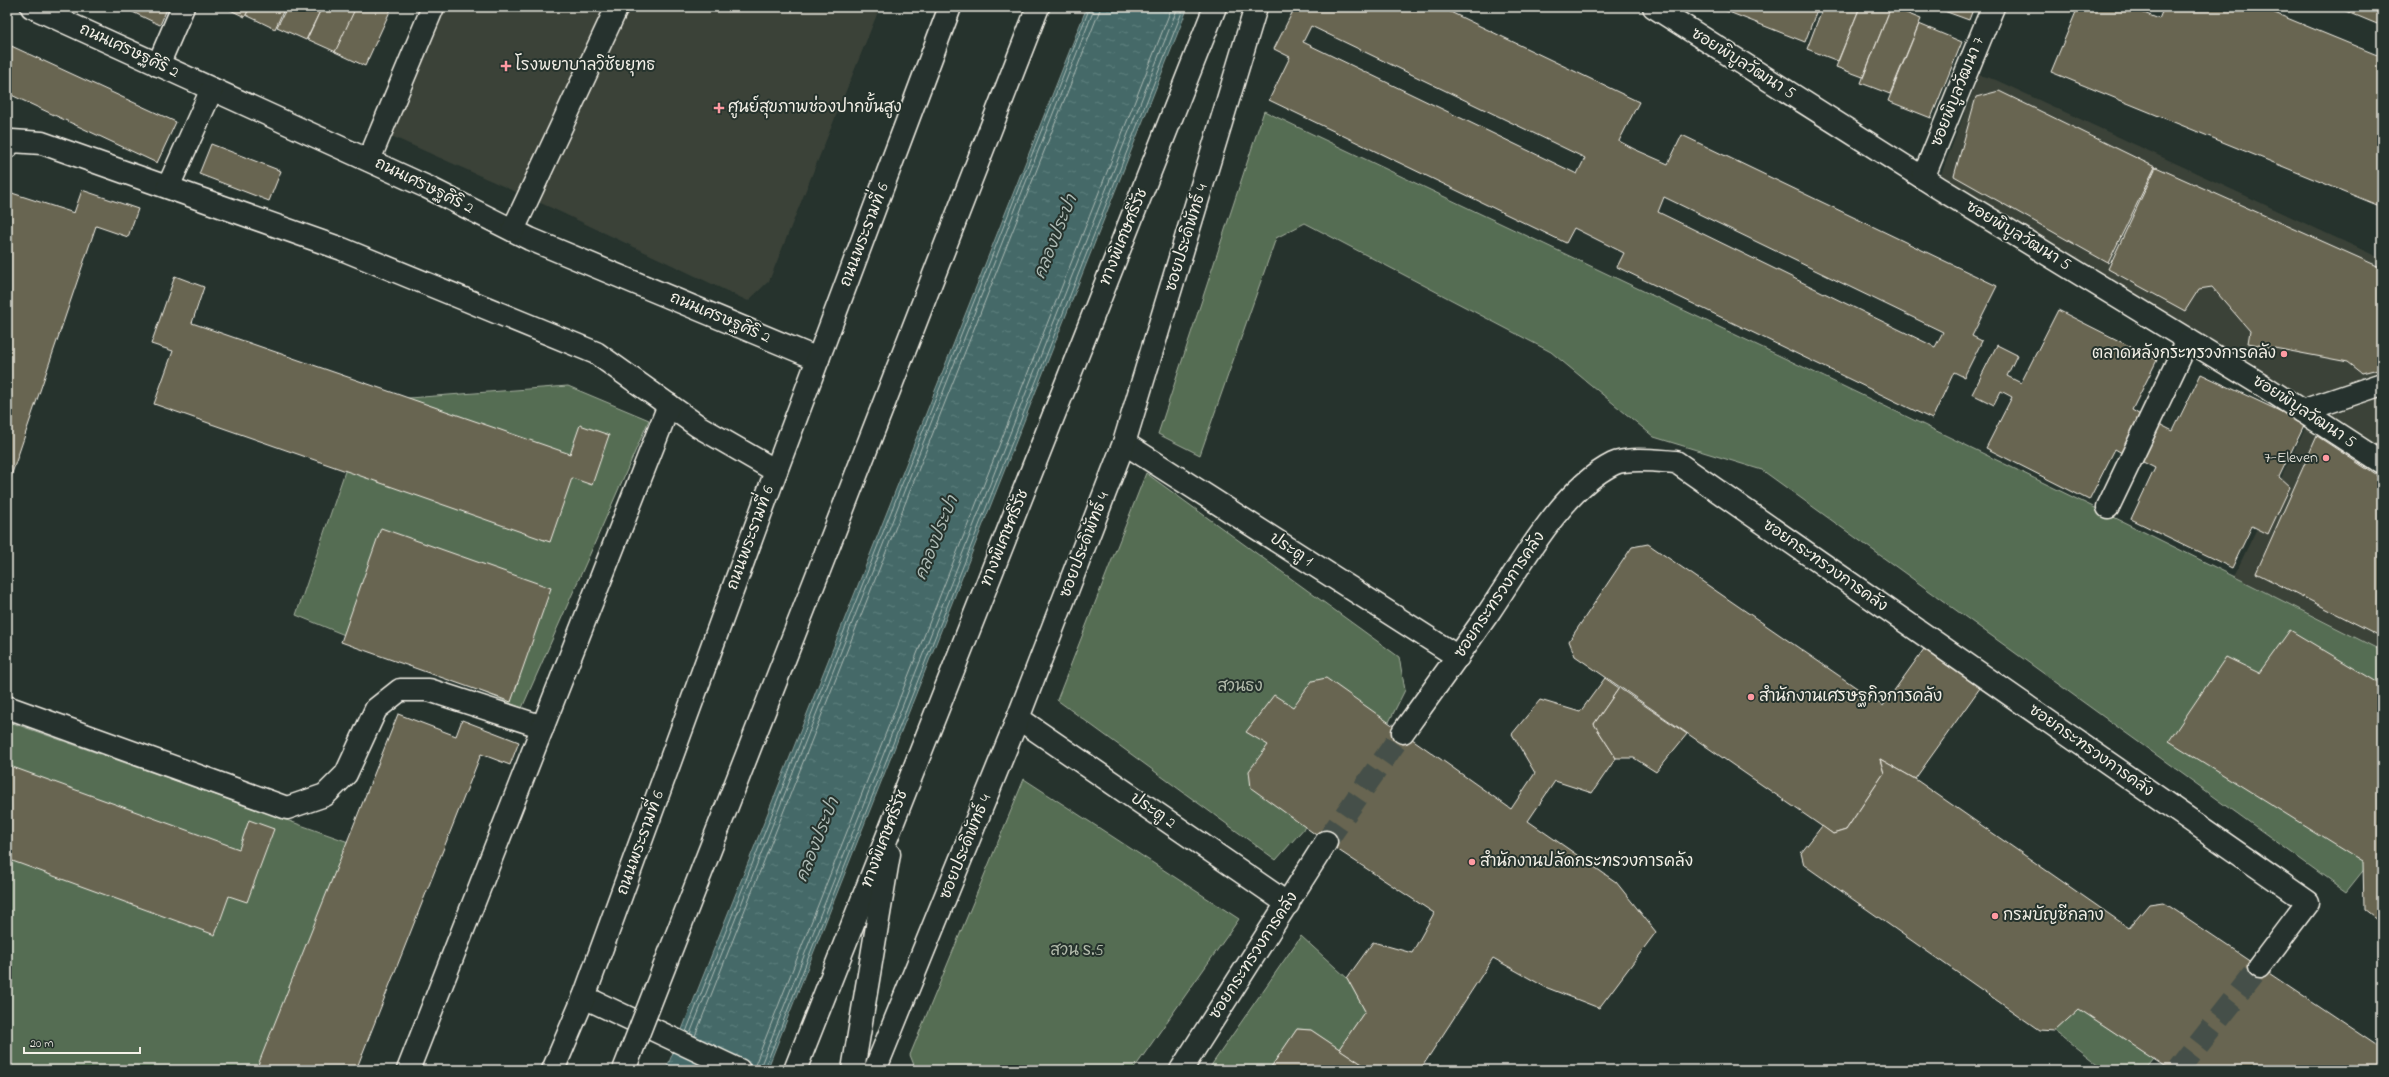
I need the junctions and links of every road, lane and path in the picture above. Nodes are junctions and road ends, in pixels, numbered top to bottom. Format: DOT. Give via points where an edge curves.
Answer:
graph roads {
  1 [pos="32,7"];
  2 [pos="183,7"];
  3 [pos="433,7"];
  4 [pos="617,7"];
  5 [pos="950,7"];
  6 [pos="1038,7"];
  7 [pos="1216,7"];
  8 [pos="1256,7"];
  9 [pos="1993,7"];
  10 [pos="1664,10"];
  11 [pos="158,65"];
  12 [pos="212,89"];
  13 [pos="7,147"];
  14 [pos="369,160"];
  15 [pos="1923,178"];
  16 [pos="168,187"];
  17 [pos="513,230"];
  18 [pos="2188,340"];
  19 [pos="818,359"];
  20 [pos="2382,384"];
  21 [pos="669,405"];
  22 [pos="2302,411"];
  23 [pos="1124,443"];
  24 [pos="2382,463"];
  25 [pos="776,471"];
  26 [pos="2108,507"];
  27 [pos="1458,657"];
  28 [pos="7,707"];
  29 [pos="1018,718"];
  30 [pos="543,727"];
  31 [pos="1403,732"];
  32 [pos="897,810"];
  33 [pos="1326,842"];
  34 [pos="1288,904"];
  35 [pos="2260,967"];
  36 [pos="584,997"];
  37 [pos="408,1070"];
  38 [pos="553,1070"];
  39 [pos="624,1070"];
  40 [pos="739,1070"];
  41 [pos="795,1070"];
  42 [pos="853,1070"];
  43 [pos="875,1070"];
  44 [pos="1181,1070"];
  1 -- 11 [label="main road, ถนนเศรษฐศิริ 2"];
  2 -- 11 [label="main road"];
  3 -- 14 [label="main road"];
  4 -- 17 [label="main road"];
  5 -- 19 [label="main road, ถนนพระรามที่ 6"];
  6 -- 39 [label="main road, bridge"];
  7 -- 32 [label="main road, ทางพิเศษศรีรัช"];
  8 -- 23 [label="main road, ซอยประดิพัทธ์ 4"];
  9 -- 15 [label="main road, ซอยพิบูลวัฒนา 7"];
  10 -- 15 [label="main road, ซอยพิบูลวัฒนา 5"];
  11 -- 12 [label="main road, ถนนเศรษฐศิริ 2"];
  12 -- 14 [label="main road, ถนนเศรษฐศิริ 2"];
  12 -- 16 [label="main road"];
  13 -- 16 [label="main road" via="12,141 42,143"];
  14 -- 17 [label="main road, ถนนเศรษฐศิริ 2"];
  15 -- 18 [label="main road, ซอยพิบูลวัฒนา 5"];
  16 -- 21 [label="main road" via="342,249 596,353"];
  17 -- 19 [label="main road, ถนนเศรษฐศิริ 2"];
  18 -- 22 [label="main road, ซอยพิบูลวัฒนา 5"];
  18 -- 26 [label="main road"];
  19 -- 25 [label="main road, ถนนพระรามที่ 6"];
  20 -- 22 [label="main road"];
  21 -- 25 [label="main road" via="698,426"];
  21 -- 30 [label="main road"];
  22 -- 24 [label="main road, ซอยพิบูลวัฒนา 5"];
  23 -- 27 [label="main road, ประตู 1"];
  23 -- 29 [label="main road, ซอยประดิพัทธ์ 4"];
  25 -- 36 [label="main road, ถนนพระรามที่ 6"];
  27 -- 31 [label="main road, ซอยกระทรวงการคลัง"];
  27 -- 35 [label="main road, ซอยกระทรวงการคลัง" via="1552,520 1582,485 1614,464 1643,460 1676,462 2308,902"];
  28 -- 30 [label="main road" via="287,808 325,795 346,774 376,709 400,690 428,690"];
  29 -- 34 [label="main road, ประตู 2"];
  29 -- 43 [label="main road, ซอยประดิพัทธ์ 4"];
  30 -- 37 [label="main road"];
  32 -- 41 [label="main road, ทางพิเศษศรีรัช"];
  32 -- 42 [label="main road"];
  33 -- 34 [label="main road, ซอยกระทรวงการคลัง"];
  34 -- 44 [label="main road, ซอยกระทรวงการคลัง"];
  36 -- 38 [label="main road, ถนนพระรามที่ 6"];
  36 -- 40 [label="main road"];
}
